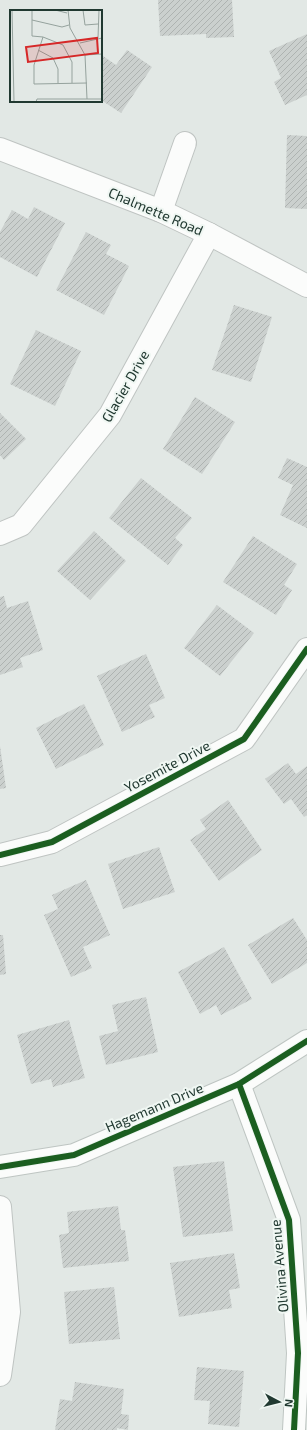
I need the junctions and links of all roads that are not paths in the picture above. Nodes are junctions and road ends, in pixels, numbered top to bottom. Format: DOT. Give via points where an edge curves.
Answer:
graph roads {
  1 [pos="185,142"];
  2 [pos="0,149"];
  3 [pos="161,211"];
  4 [pos="209,234"];
  5 [pos="307,286"];
  6 [pos="0,534"];
  7 [pos="307,649"];
  8 [pos="0,855"];
  9 [pos="307,1041"];
  10 [pos="239,1084"];
  11 [pos="0,1167"];
  12 [pos="0,1206"];
  13 [pos="0,1376"];
  14 [pos="294,1430"];
  1 -- 3 [label="street"];
  2 -- 3 [label="street, Chalmette Road"];
  3 -- 4 [label="street, Chalmette Road"];
  4 -- 5 [label="street, Chalmette Road"];
  4 -- 6 [label="street, Glacier Drive" via="110,415 21,525"];
  7 -- 8 [label="street, Yosemite Drive" via="244,739 52,842"];
  9 -- 10 [label="street, Hagemann Drive"];
  10 -- 11 [label="street, Hagemann Drive" via="74,1155"];
  10 -- 14 [label="street, Olivina Avenue" via="289,1220 298,1353"];
  12 -- 13 [label="street" via="9,1312"];
}
